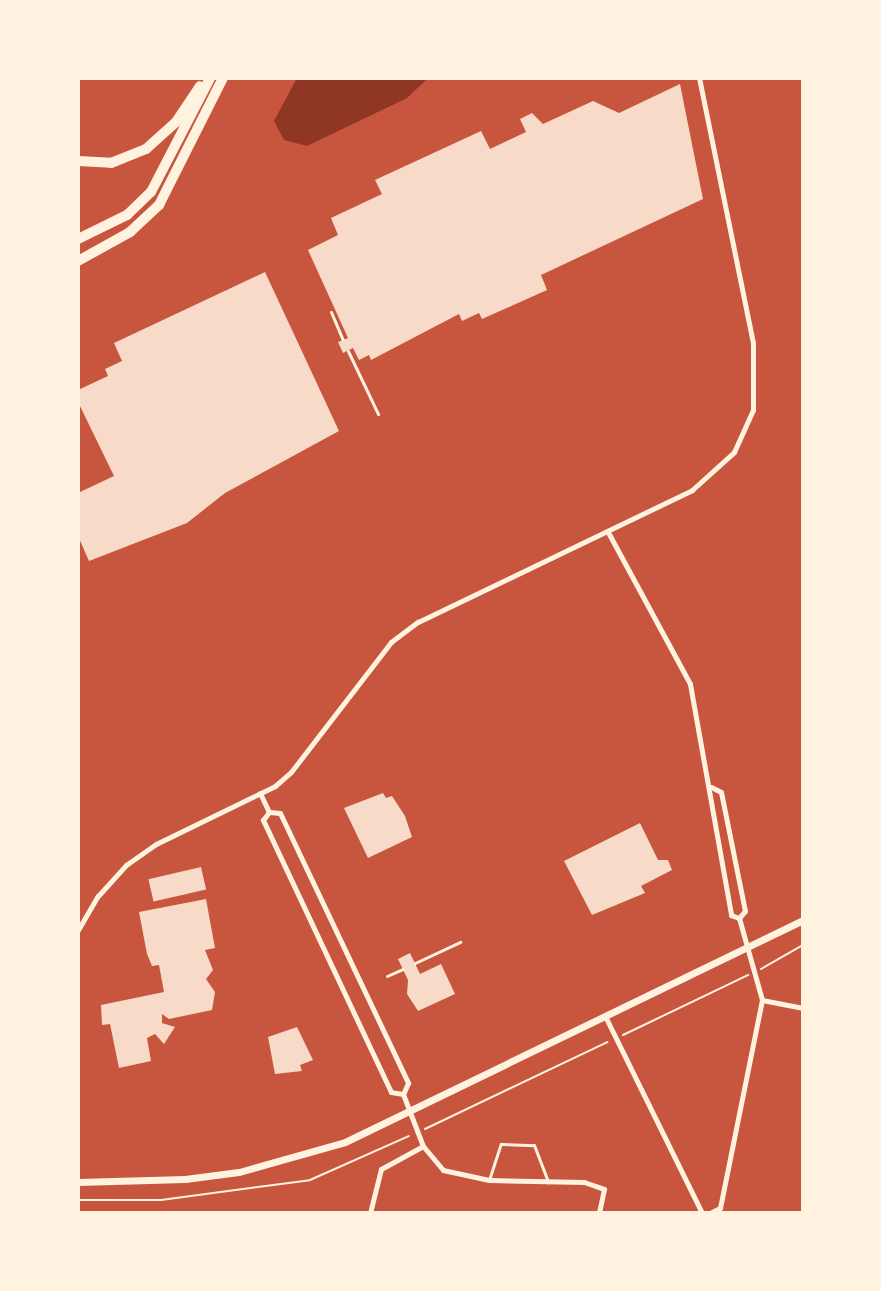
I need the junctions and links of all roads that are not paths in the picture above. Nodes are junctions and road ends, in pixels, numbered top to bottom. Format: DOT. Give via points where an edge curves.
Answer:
graph roads {
  1 [pos="208,78"];
  2 [pos="224,78"];
  3 [pos="699,78"];
  4 [pos="78,161"];
  5 [pos="78,239"];
  6 [pos="101,247"];
  7 [pos="78,252"];
  8 [pos="78,261"];
  9 [pos="332,312"];
  10 [pos="343,340"];
  11 [pos="348,351"];
  12 [pos="378,414"];
  13 [pos="609,534"];
  14 [pos="711,787"];
  15 [pos="260,793"];
  16 [pos="269,812"];
  17 [pos="739,918"];
  18 [pos="803,920"];
  19 [pos="78,930"];
  20 [pos="460,942"];
  21 [pos="744,950"];
  22 [pos="415,963"];
  23 [pos="403,969"];
  24 [pos="387,976"];
  25 [pos="762,1000"];
  26 [pos="803,1008"];
  27 [pos="606,1018"];
  28 [pos="403,1094"];
  29 [pos="411,1114"];
  30 [pos="423,1146"];
  31 [pos="489,1180"];
  32 [pos="78,1182"];
  33 [pos="548,1182"];
  34 [pos="370,1213"];
  35 [pos="599,1213"];
  36 [pos="702,1213"];
  37 [pos="710,1213"];
  1 -- 4 [label="highway" via="176,122 146,149 111,163"];
  1 -- 5 [label="highway" via="151,192 128,215"];
  2 -- 6 [label="highway" via="159,205 130,232"];
  3 -- 13 [label="street" via="753,343 753,410 734,453 709,479"];
  6 -- 7 [label="highway"];
  6 -- 8 [label="highway"];
  9 -- 10 [label="lane"];
  11 -- 12 [label="lane"];
  13 -- 14 [label="street" via="685,670"];
  13 -- 15 [label="street" via="420,620 391,642 366,672 312,750"];
  14 -- 17 [label="street" via="707,797 730,915"];
  14 -- 17 [label="street" via="721,792 745,911"];
  15 -- 16 [label="street"];
  15 -- 19 [label="street" via="156,844 126,865 98,896"];
  16 -- 28 [label="street" via="280,813 408,1083"];
  16 -- 28 [label="street" via="263,820 391,1094"];
  17 -- 21 [label="street"];
  18 -- 21 [label="street"];
  20 -- 22 [label="lane"];
  21 -- 25 [label="street"];
  21 -- 27 [label="street"];
  23 -- 24 [label="lane"];
  25 -- 26 [label="street"];
  25 -- 37 [label="street" via="720,1208"];
  27 -- 29 [label="street"];
  27 -- 36 [label="street"];
  28 -- 29 [label="street"];
  29 -- 30 [label="street"];
  29 -- 32 [label="street" via="345,1142 239,1172 185,1179"];
  30 -- 31 [label="street" via="443,1170"];
  30 -- 34 [label="street" via="381,1169"];
  31 -- 33 [label="street"];
  31 -- 33 [label="lane" via="501,1144 534,1145"];
  33 -- 35 [label="street" via="584,1182 604,1190"];
}
